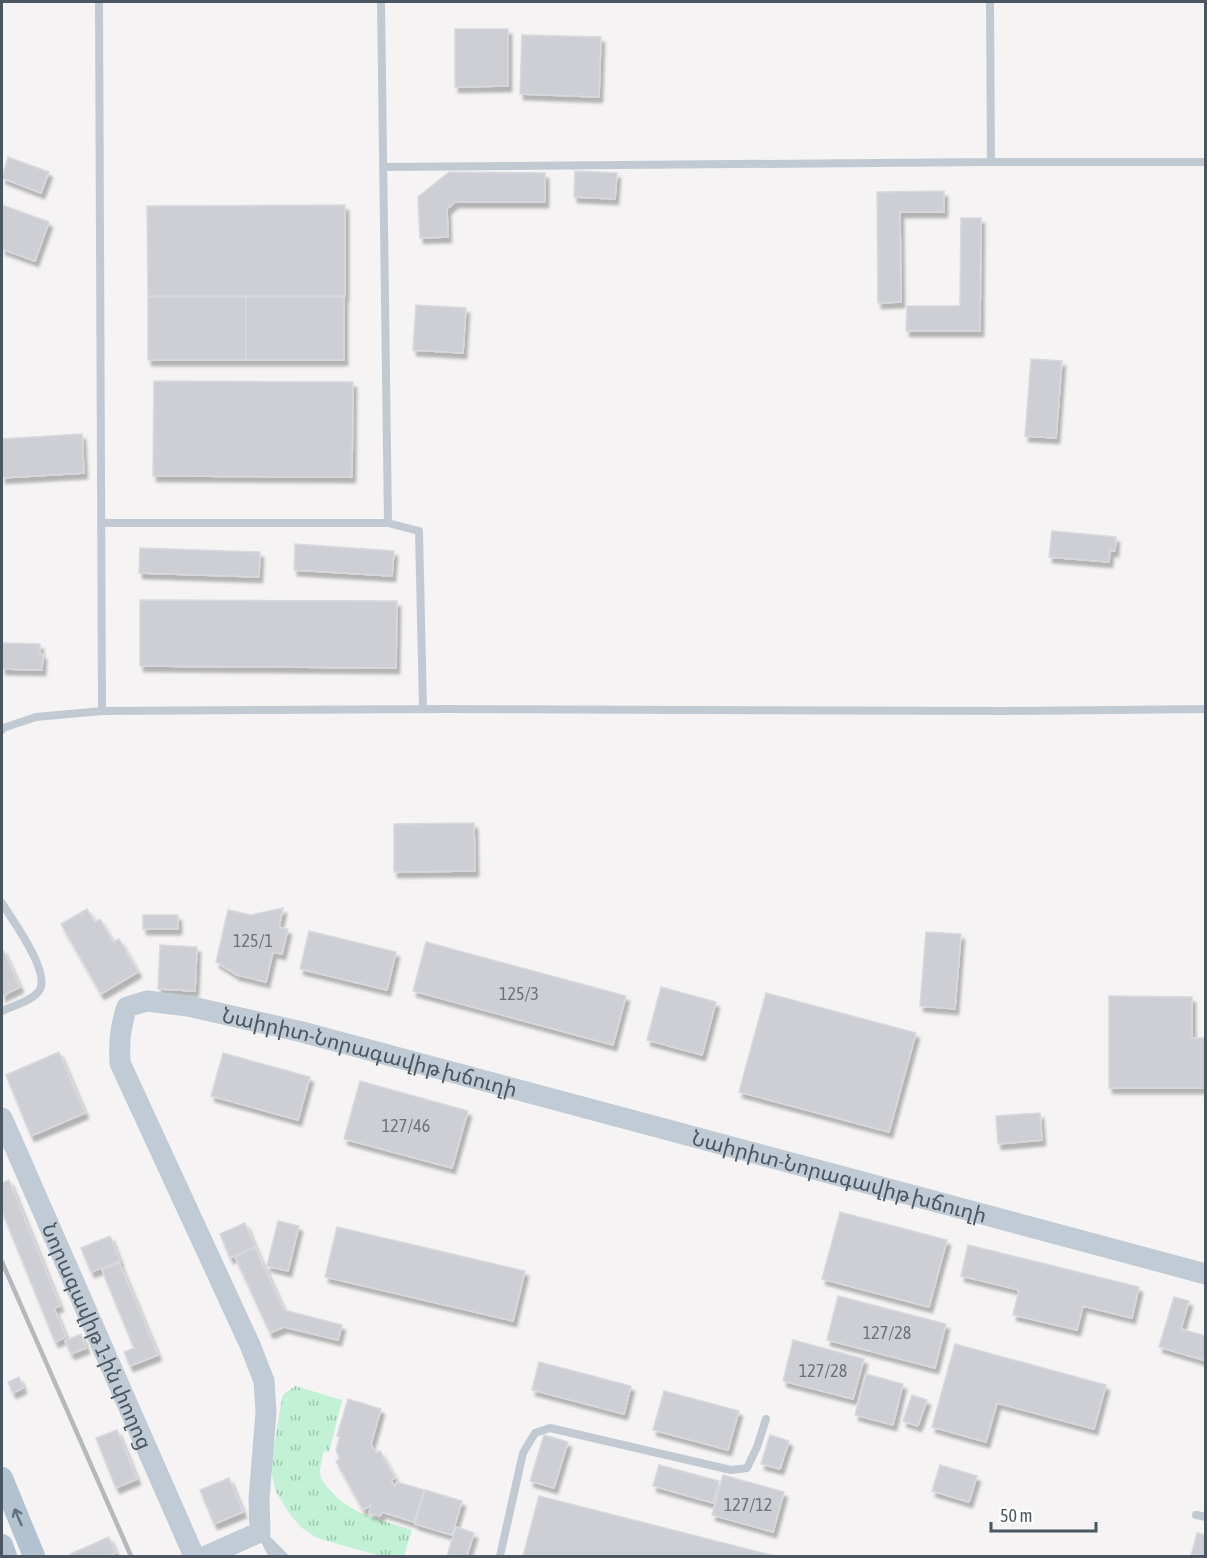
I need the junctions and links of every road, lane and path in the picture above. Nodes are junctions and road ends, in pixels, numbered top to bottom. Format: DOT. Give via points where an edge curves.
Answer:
graph roads {
  1 [pos="99,2"];
  2 [pos="381,2"];
  3 [pos="990,2"];
  4 [pos="991,162"];
  5 [pos="1206,162"];
  6 [pos="383,167"];
  7 [pos="101,523"];
  8 [pos="388,523"];
  9 [pos="423,709"];
  10 [pos="1206,709"];
  11 [pos="102,711"];
  12 [pos="2,730"];
  13 [pos="2,903"];
  14 [pos="2,1011"];
  15 [pos="2,1118"];
  16 [pos="1206,1274"];
  17 [pos="766,1419"];
  18 [pos="2,1478"];
  19 [pos="1196,1515"];
  20 [pos="1206,1517"];
  21 [pos="260,1532"];
  22 [pos="2,1545"];
  23 [pos="6,1557"];
  24 [pos="34,1557"];
  25 [pos="194,1557"];
  26 [pos="206,1557"];
  27 [pos="273,1557"];
  28 [pos="284,1557"];
  29 [pos="500,1557"];
  1 -- 7 [label="lane"];
  2 -- 6 [label="lane"];
  3 -- 4 [label="lane"];
  4 -- 5 [label="lane"];
  4 -- 6 [label="lane"];
  6 -- 8 [label="lane"];
  7 -- 8 [label="lane"];
  7 -- 11 [label="lane"];
  8 -- 9 [label="lane" via="418,531"];
  9 -- 10 [label="lane"];
  9 -- 11 [label="lane"];
  11 -- 12 [label="lane" via="36,717"];
  13 -- 14 [label="lane" via="25,940 43,982 35,995"];
  15 -- 25 [label="street, Նորագավիթ 1-ին փողոց"];
  16 -- 21 [label="street, Նաիրիտ-Նորագավիթ խճուղի" via="298,1031 188,1005 147,1001 127,1007 118,1042 120,1063 264,1380"];
  17 -- 29 [label="lane" via="747,1468 730,1470 550,1428 535,1433 523,1453"];
  24 -- 18 [label="main road, one-way"];
  19 -- 20 [label="lane"];
  21 -- 26 [label="street"];
  21 -- 27 [label="lane"];
  21 -- 28 [label="lane"];
  22 -- 23 [label="main road"];
}
